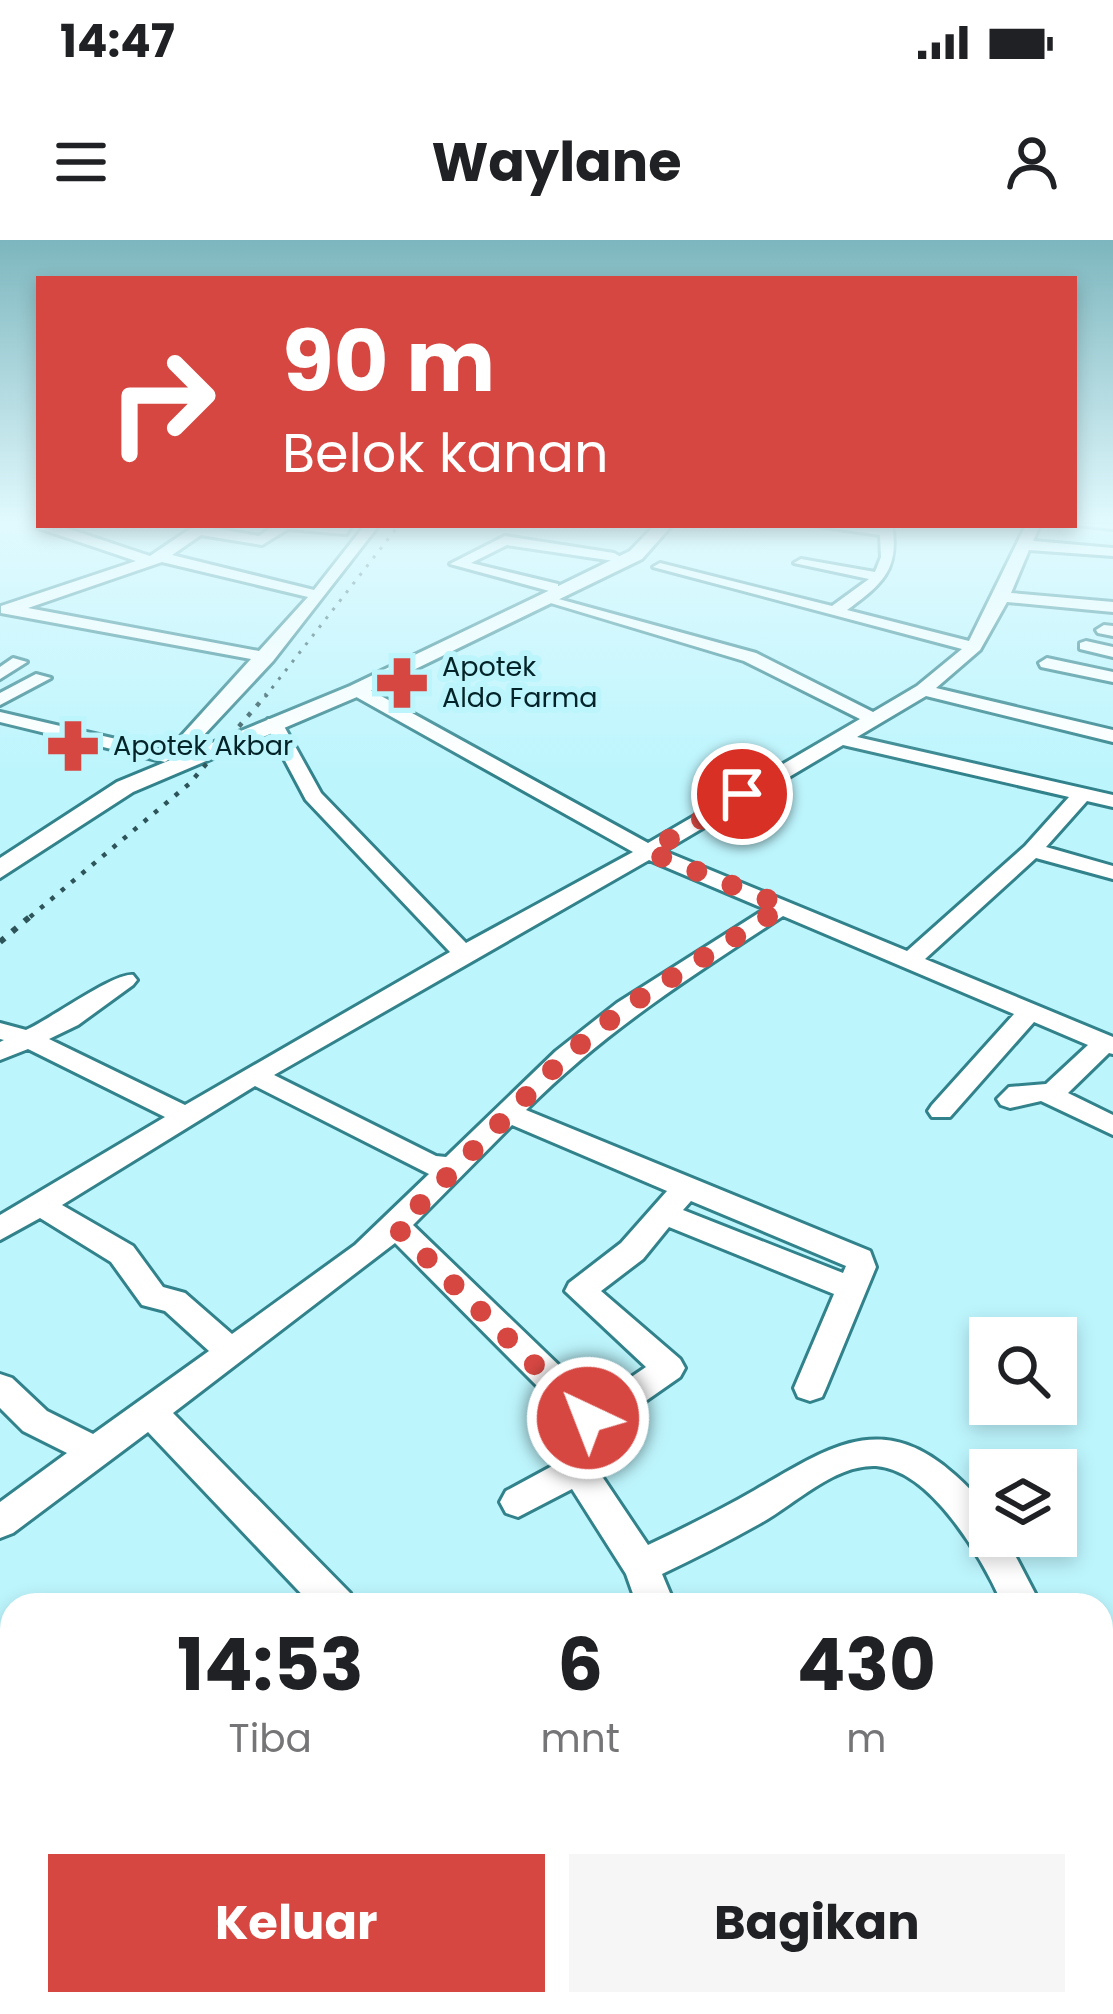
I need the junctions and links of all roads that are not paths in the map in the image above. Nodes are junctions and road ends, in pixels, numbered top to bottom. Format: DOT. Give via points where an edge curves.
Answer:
graph roads {
  1 [pos="308,607"];
  2 [pos="521,607"];
  3 [pos="523,607"];
  4 [pos="594,607"];
  5 [pos="814,607"];
  6 [pos="841,607"];
  7 [pos="997,607"];
  8 [pos="4,611"];
  9 [pos="834,612"];
  10 [pos="1086,646"];
  11 [pos="974,647"];
  12 [pos="1113,652"];
  13 [pos="267,657"];
  14 [pos="19,662"];
  15 [pos="1047,663"];
  16 [pos="0,674"];
  17 [pos="1113,676"];
  18 [pos="42,678"];
  19 [pos="357,690"];
  20 [pos="923,690"];
  21 [pos="0,700"];
  22 [pos="0,717"];
  23 [pos="872,718"];
  24 [pos="274,723"];
  25 [pos="1113,736"];
  26 [pos="838,738"];
  27 [pos="172,752"];
  28 [pos="1082,794"];
  29 [pos="1113,801"];
  30 [pos="1031,850"];
  31 [pos="649,852"];
  32 [pos="0,854"];
  33 [pos="0,870"];
  34 [pos="1113,873"];
  35 [pos="784,906"];
  36 [pos="463,953"];
  37 [pos="911,958"];
  38 [pos="125,980"];
  39 [pos="1031,1010"];
  40 [pos="0,1031"];
  41 [pos="31,1040"];
  42 [pos="1108,1044"];
  43 [pos="0,1052"];
  44 [pos="254,1075"];
  45 [pos="1049,1094"];
  46 [pos="1010,1100"];
  47 [pos="941,1111"];
  48 [pos="508,1113"];
  49 [pos="185,1116"];
  50 [pos="1113,1126"];
  51 [pos="455,1168"];
  52 [pos="686,1189"];
  53 [pos="40,1205"];
  54 [pos="664,1214"];
  55 [pos="397,1228"];
  56 [pos="0,1229"];
  57 [pos="852,1289"];
  58 [pos="230,1351"];
  59 [pos="0,1388"];
  60 [pos="810,1388"];
  61 [pos="148,1410"];
  62 [pos="586,1426"];
  63 [pos="94,1450"];
  64 [pos="577,1469"];
  65 [pos="518,1502"];
  66 [pos="0,1522"];
  67 [pos="641,1566"];
  68 [pos="326,1593"];
  69 [pos="651,1593"];
  70 [pos="1017,1593"];
  1 -- 13 [label="street"];
  2 -- 27 [label="main road"];
  3 -- 19 [label="main road"];
  4 -- 23 [label="street" via="750,657"];
  5 -- 9 [label="street"];
  6 -- 9 [label="street"];
  7 -- 11 [label="street"];
  8 -- 13 [label="street"];
  9 -- 11 [label="street"];
  10 -- 12 [label="street"];
  11 -- 20 [label="street"];
  13 -- 27 [label="street"];
  14 -- 16 [label="street"];
  15 -- 17 [label="street"];
  18 -- 21 [label="street"];
  19 -- 24 [label="main road"];
  19 -- 31 [label="street"];
  20 -- 23 [label="street"];
  20 -- 25 [label="street"];
  22 -- 27 [label="street"];
  23 -- 26 [label="street"];
  24 -- 33 [label="main road" via="125,787"];
  24 -- 36 [label="street" via="313,796"];
  26 -- 28 [label="street"];
  26 -- 31 [label="street"];
  27 -- 32 [label="main road" via="79,800"];
  28 -- 29 [label="street"];
  28 -- 30 [label="street"];
  30 -- 34 [label="street"];
  30 -- 37 [label="street"];
  31 -- 35 [label="street"];
  31 -- 36 [label="street"];
  35 -- 37 [label="street"];
  35 -- 48 [label="street" via="626,1007"];
  36 -- 44 [label="street"];
  37 -- 39 [label="street"];
  38 -- 41 [label="street"];
  39 -- 42 [label="street"];
  39 -- 47 [label="street"];
  40 -- 41 [label="street"];
  41 -- 43 [label="street"];
  41 -- 49 [label="street"];
  42 -- 45 [label="street"];
  44 -- 49 [label="street"];
  44 -- 51 [label="street" via="430,1166"];
  45 -- 46 [label="street"];
  45 -- 50 [label="street"];
  48 -- 51 [label="street"];
  48 -- 52 [label="street"];
  49 -- 53 [label="street"];
  51 -- 55 [label="street"];
  52 -- 54 [label="street"];
  52 -- 57 [label="street" via="854,1256 861,1267"];
  53 -- 56 [label="street"];
  53 -- 58 [label="street" via="122,1254 153,1297 174,1301"];
  54 -- 57 [label="street"];
  54 -- 62 [label="street" via="580,1293 668,1370"];
  55 -- 58 [label="street"];
  55 -- 62 [label="street" via="585,1412"];
  57 -- 60 [label="street"];
  58 -- 61 [label="street"];
  59 -- 63 [label="street" via="35,1421"];
  61 -- 63 [label="street"];
  61 -- 68 [label="street"];
  62 -- 64 [label="street" via="567,1446"];
  63 -- 66 [label="street"];
  64 -- 65 [label="street"];
  64 -- 67 [label="street"];
  67 -- 69 [label="street"];
  67 -- 70 [label="street" via="848,1455 898,1455 971,1514"];
}
